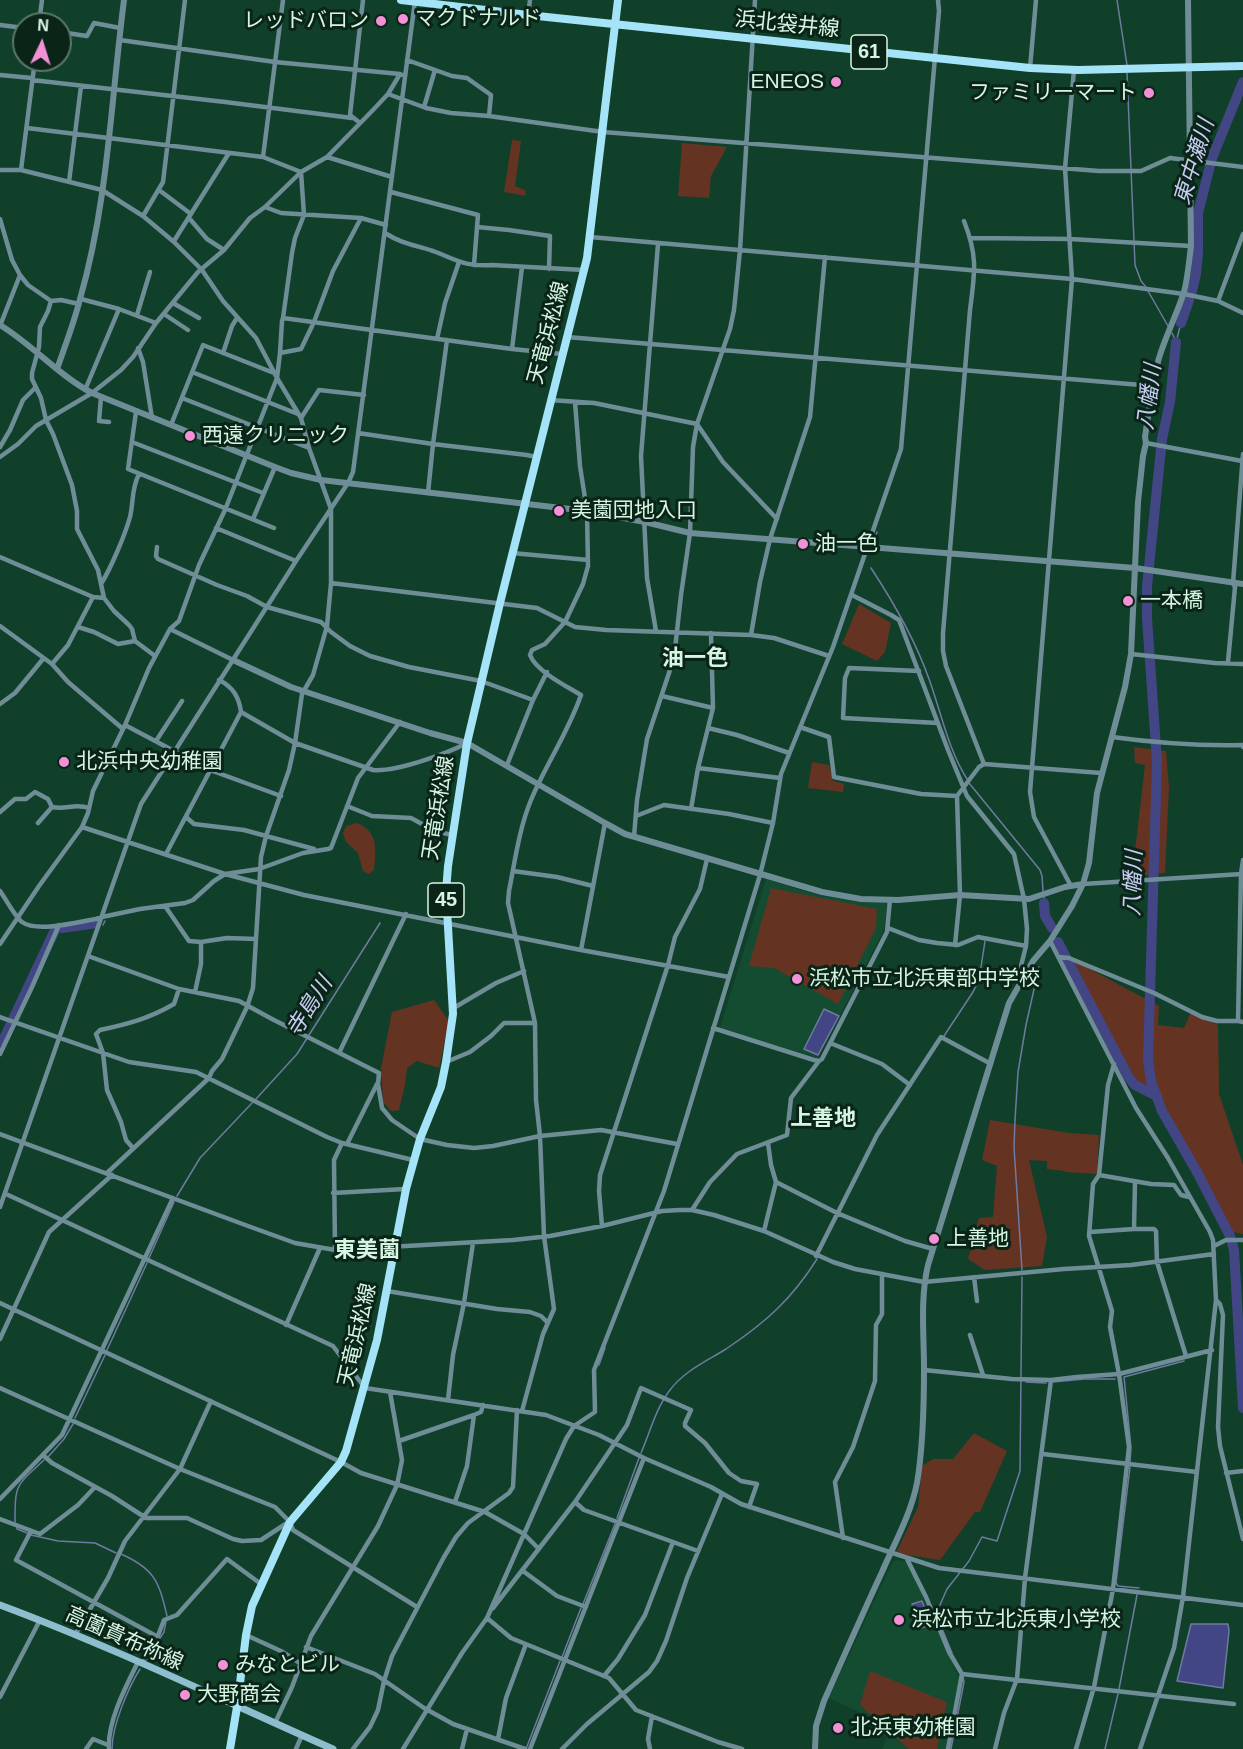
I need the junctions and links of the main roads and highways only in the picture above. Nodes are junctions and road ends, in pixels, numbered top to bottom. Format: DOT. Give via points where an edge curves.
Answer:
graph roads {
  1 [pos="401,0"];
  2 [pos="620,0"];
  3 [pos="415,1"];
  4 [pos="445,3"];
  5 [pos="616,24"];
  6 [pos="1243,66"];
  7 [pos="0,1605"];
  8 [pos="237,1707"];
  9 [pos="230,1749"];
  10 [pos="333,1749"];
  1 -- 3 [label="main road, 浜北袋井線 / 61"];
  2 -- 5 [label="main road, 天竜浜松線 / 45"];
  3 -- 4 [label="main road, 浜北袋井線 / 61"];
  4 -- 5 [label="main road, 浜北袋井線 / 61"];
  5 -- 6 [label="main road, 浜北袋井線 / 61" via="1030,68"];
  5 -- 8 [label="main road, 天竜浜松線 / 45" via="584,270 467,743 446,892 452,1009 441,1087 413,1160 377,1340 346,1450 341,1462 290,1522 261,1584 246,1635"];
  7 -- 8 [label="main road, 高薗貴布祢線"];
  8 -- 9 [label="main road, 天竜浜松線 / 45"];
  8 -- 10 [label="main road, 高薗貴布祢線"];
}
